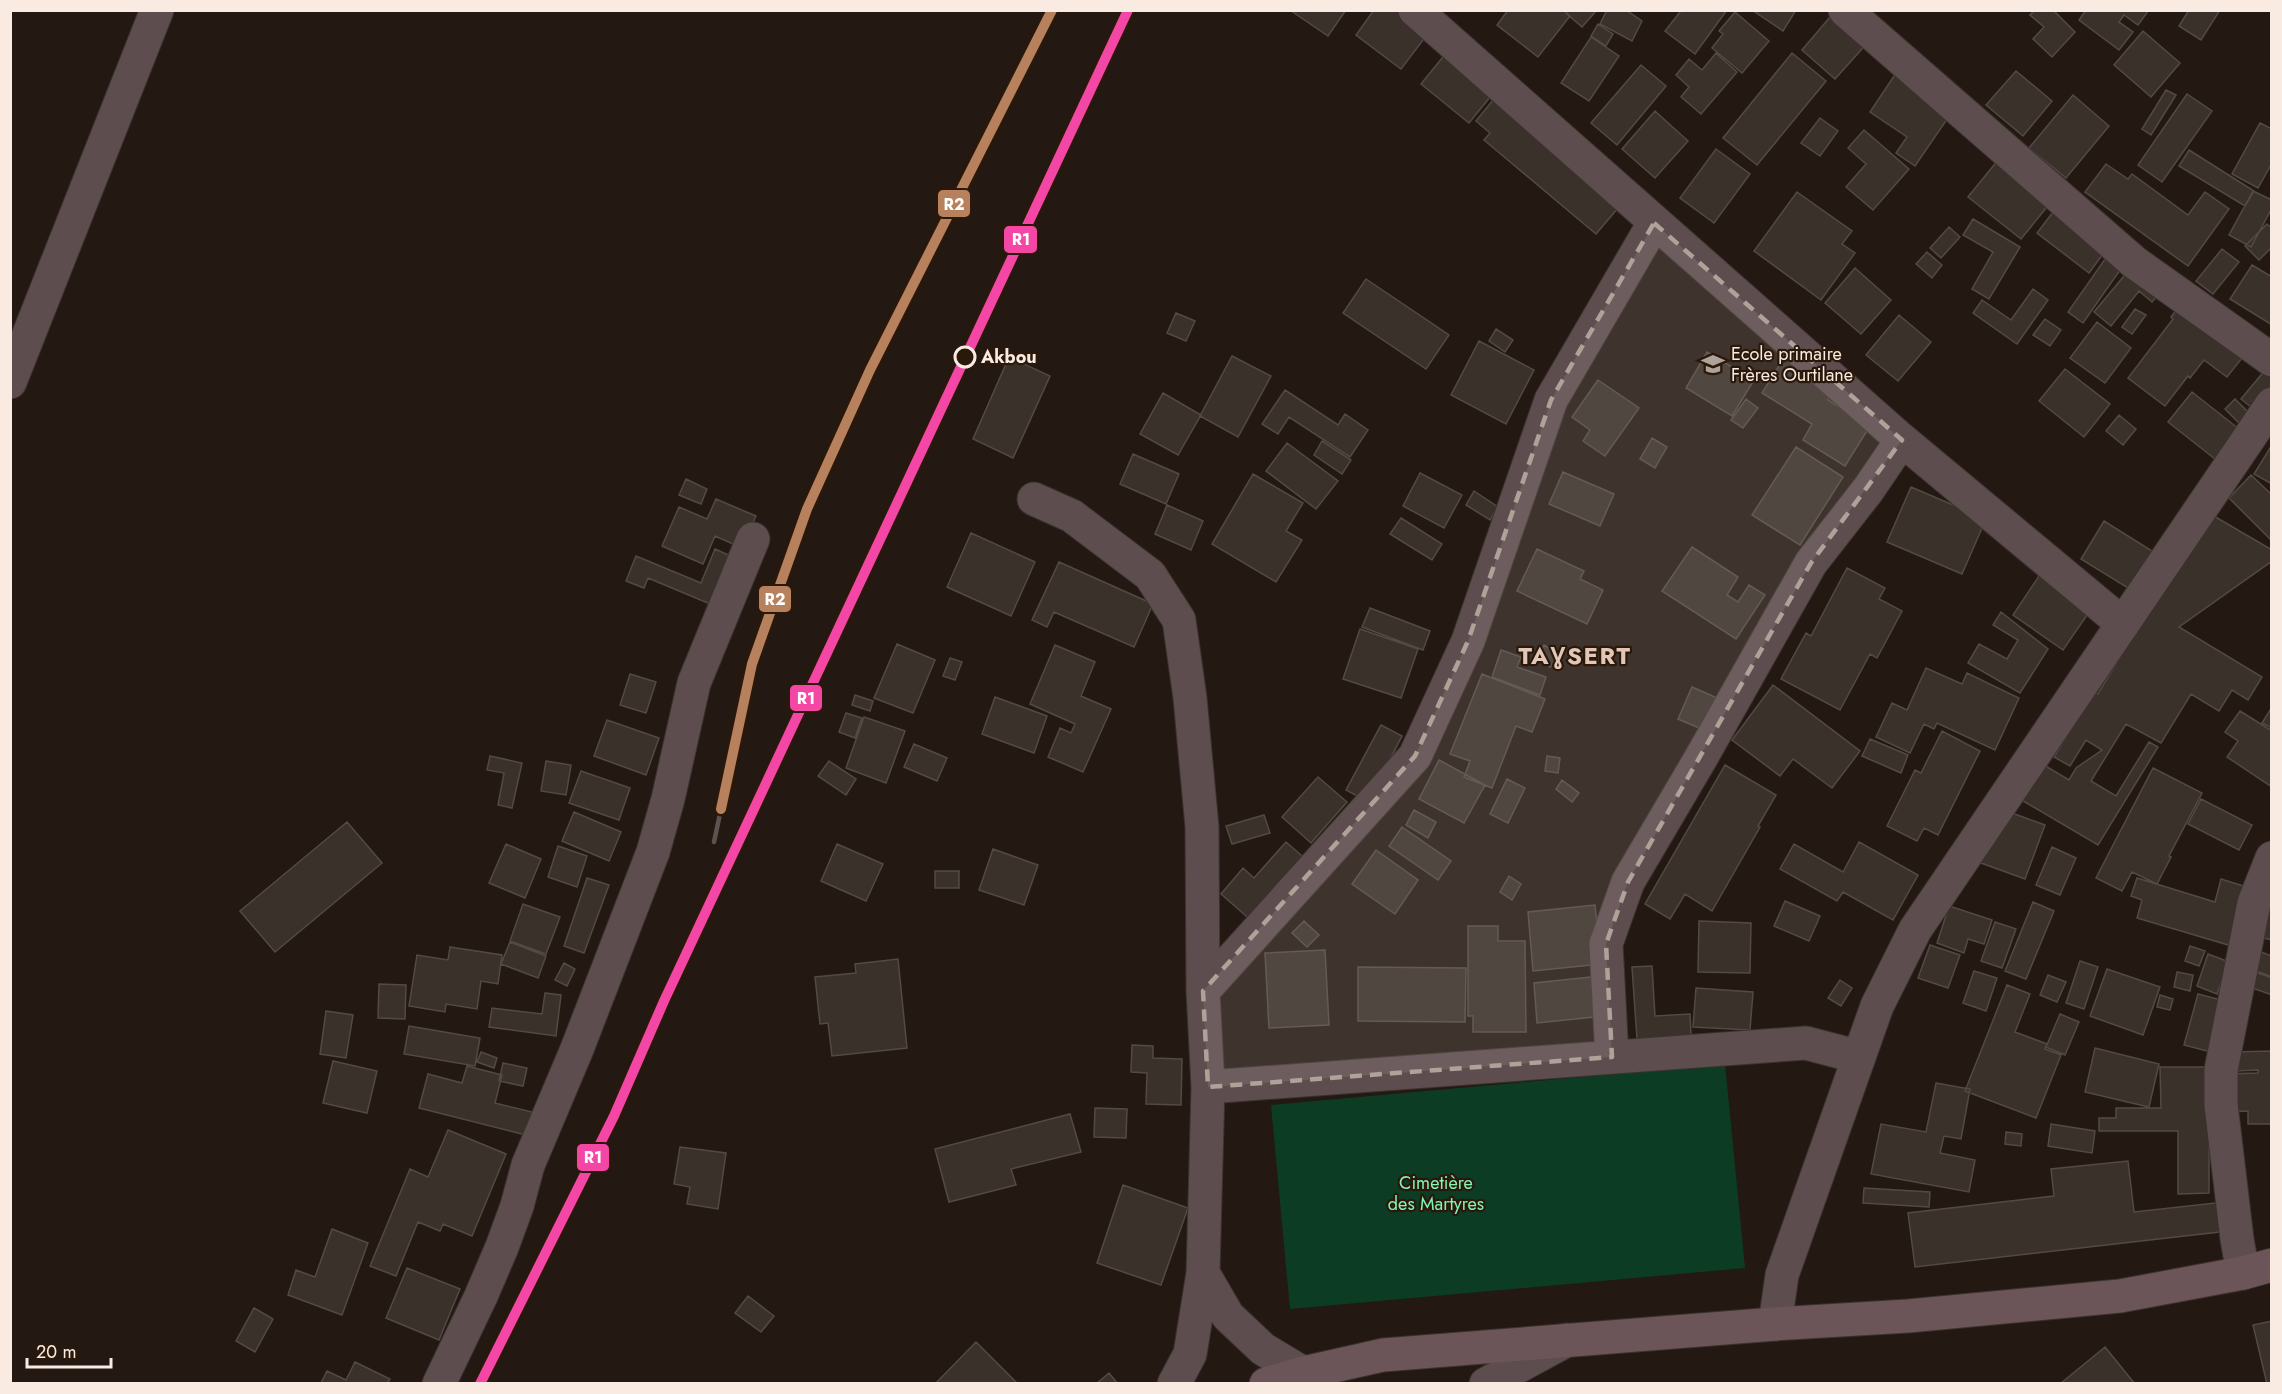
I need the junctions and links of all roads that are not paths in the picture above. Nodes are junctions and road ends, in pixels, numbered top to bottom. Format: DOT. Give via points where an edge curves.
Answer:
graph roads {
  1 [pos="157,10"];
  2 [pos="1415,10"];
  3 [pos="1845,10"];
  4 [pos="1654,223"];
  5 [pos="2271,360"];
  6 [pos="10,382"];
  7 [pos="2271,404"];
  8 [pos="1902,440"];
  9 [pos="1034,499"];
  10 [pos="753,539"];
  11 [pos="2123,624"];
  12 [pos="2271,858"];
  13 [pos="1203,991"];
  14 [pos="1612,1057"];
  15 [pos="1859,1057"];
  16 [pos="1208,1087"];
  17 [pos="2257,1269"];
  18 [pos="1203,1273"];
  19 [pos="1775,1324"];
  20 [pos="1567,1340"];
  21 [pos="1303,1372"];
  22 [pos="438,1383"];
  23 [pos="1174,1383"];
  24 [pos="1266,1383"];
  25 [pos="1486,1383"];
  1 -- 6 [label="street"];
  2 -- 4 [label="street"];
  3 -- 5 [label="street" via="2134,262"];
  4 -- 8 [label="street"];
  4 -- 13 [label="street" via="1551,400 1467,642 1415,756"];
  7 -- 11 [label="street"];
  8 -- 11 [label="street"];
  8 -- 14 [label="street" via="1811,563 1628,882 1606,944"];
  9 -- 13 [label="street" via="1072,516 1150,574 1179,620 1202,827"];
  10 -- 22 [label="street" via="694,683 653,852 528,1165 502,1247"];
  11 -- 15 [label="street" via="1915,930 1877,1005"];
  12 -- 17 [label="street" via="2254,903 2222,1070 2221,1105 2237,1239"];
  13 -- 16 [label="street"];
  14 -- 15 [label="street" via="1806,1043"];
  14 -- 16 [label="street"];
  15 -- 19 [label="street" via="1782,1275"];
  16 -- 18 [label="street"];
  17 -- 19 [label="main road" via="2120,1296"];
  18 -- 21 [label="street" via="1228,1316 1263,1349"];
  18 -- 23 [label="street" via="1190,1354"];
  19 -- 20 [label="main road"];
  20 -- 21 [label="main road" via="1383,1355"];
  20 -- 25 [label="street"];
  21 -- 24 [label="main road"];
}
